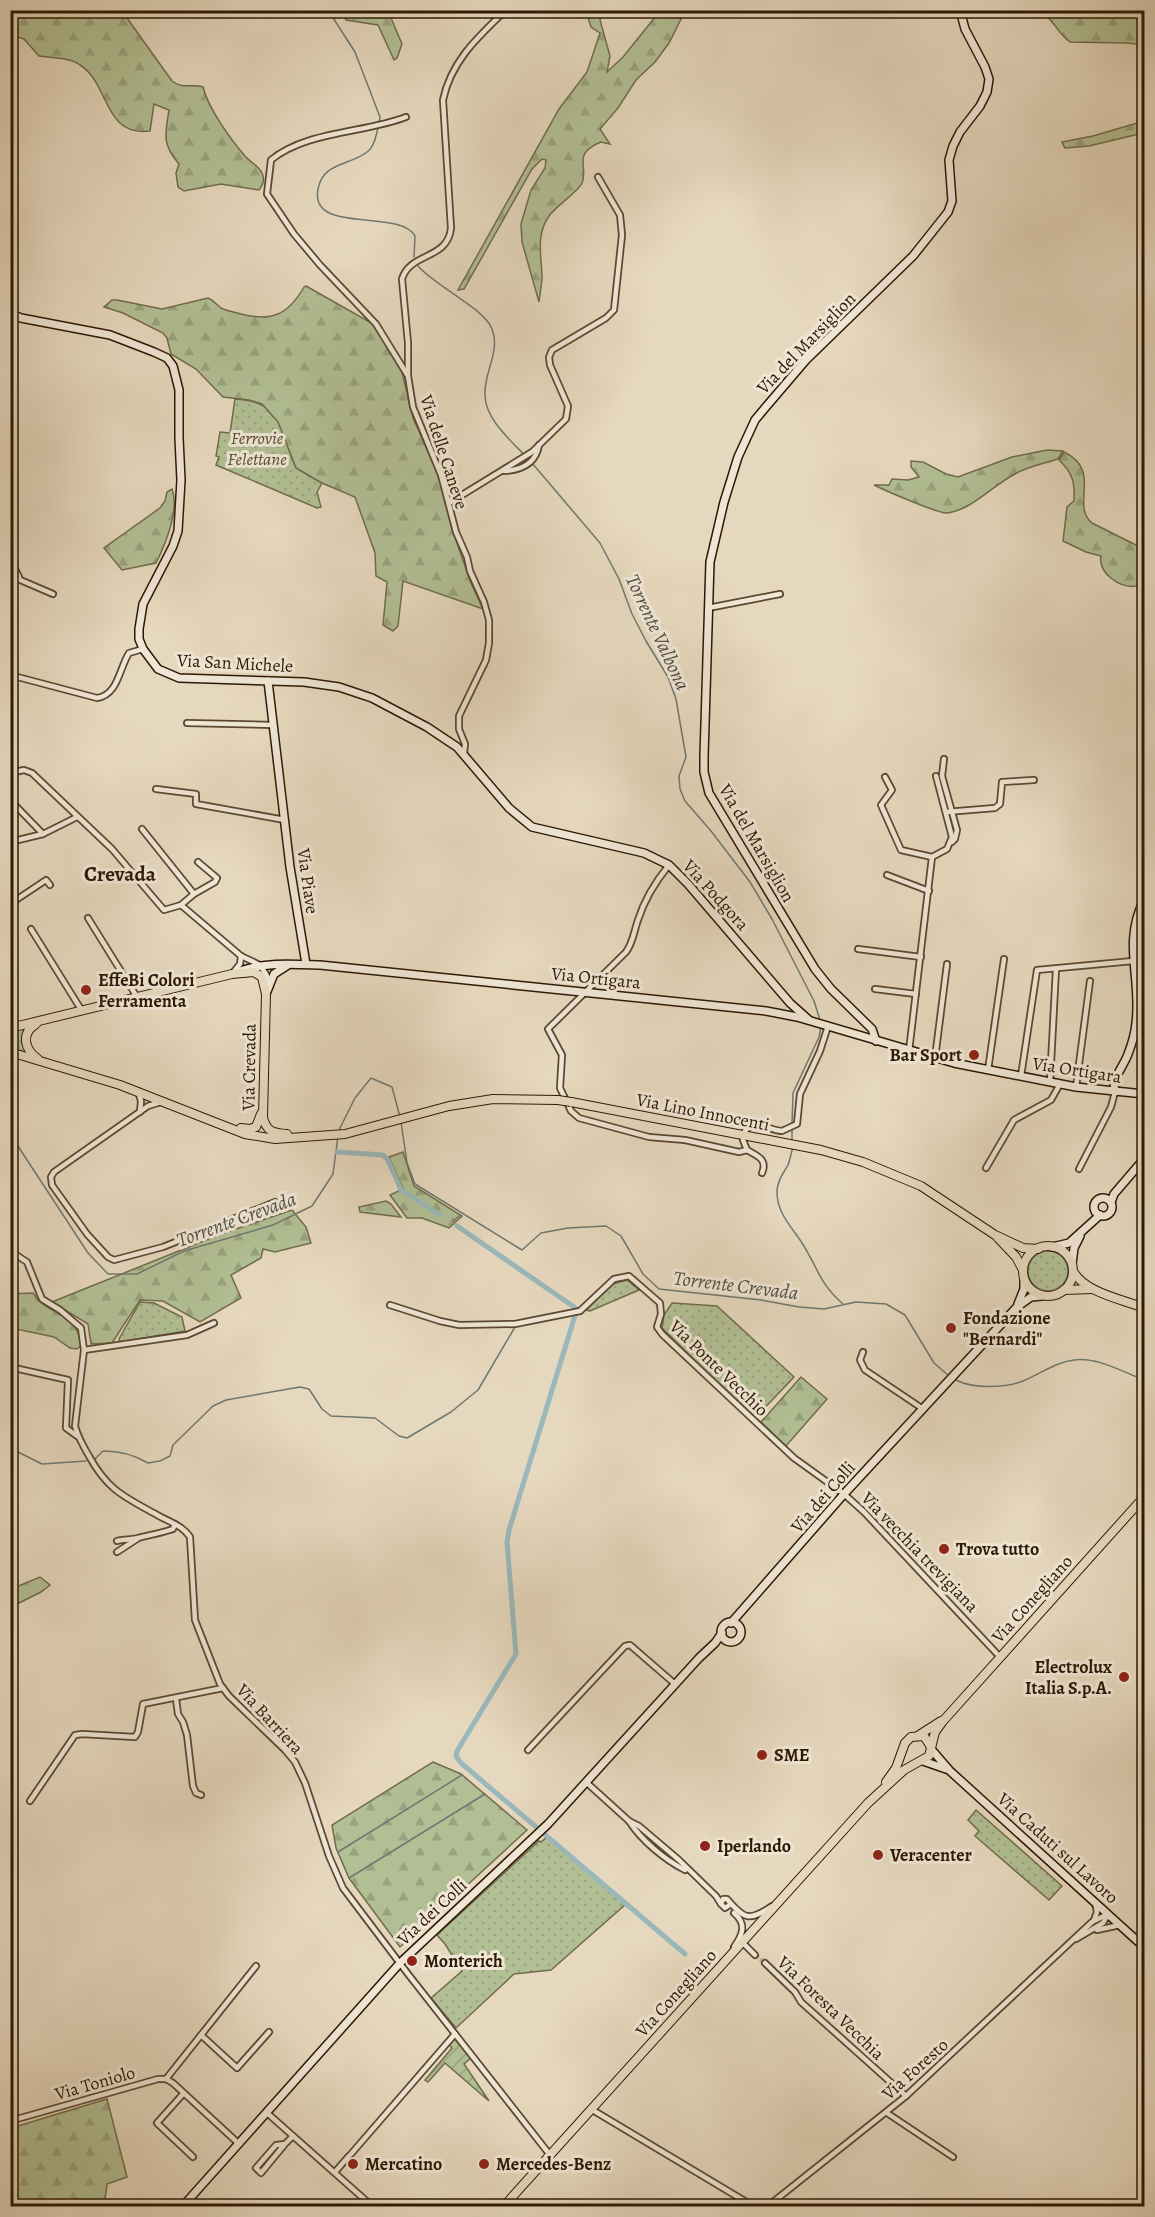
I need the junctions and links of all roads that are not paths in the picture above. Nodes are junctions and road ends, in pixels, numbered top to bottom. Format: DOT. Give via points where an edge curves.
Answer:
graph roads {
  1 [pos="506,10"];
  2 [pos="960,10"];
  3 [pos="406,117"];
  4 [pos="598,177"];
  5 [pos="10,313"];
  6 [pos="408,376"];
  7 [pos="539,445"];
  8 [pos="501,471"];
  9 [pos="449,503"];
  10 [pos="10,559"];
  11 [pos="18,579"];
  12 [pos="10,582"];
  13 [pos="53,594"];
  14 [pos="780,594"];
  15 [pos="708,608"];
  16 [pos="143,649"];
  17 [pos="10,675"];
  18 [pos="268,681"];
  19 [pos="187,723"];
  20 [pos="273,725"];
  21 [pos="464,753"];
  22 [pos="944,759"];
  23 [pos="10,772"];
  24 [pos="936,776"];
  25 [pos="885,777"];
  26 [pos="1034,780"];
  27 [pos="156,789"];
  28 [pos="12,801"];
  29 [pos="509,808"];
  30 [pos="949,812"];
  31 [pos="77,817"];
  32 [pos="285,820"];
  33 [pos="142,829"];
  34 [pos="43,834"];
  35 [pos="10,842"];
  36 [pos="932,856"];
  37 [pos="198,862"];
  38 [pos="669,865"];
  39 [pos="887,875"];
  40 [pos="50,885"];
  41 [pos="929,891"];
  42 [pos="194,894"];
  43 [pos="1144,900"];
  44 [pos="10,904"];
  45 [pos="181,905"];
  46 [pos="88,918"];
  47 [pos="1135,925"];
  48 [pos="1144,926"];
  49 [pos="31,929"];
  50 [pos="858,949"];
  51 [pos="241,956"];
  52 [pos="921,957"];
  53 [pos="1004,959"];
  54 [pos="1133,961"];
  55 [pos="298,964"];
  56 [pos="947,964"];
  57 [pos="260,965"];
  58 [pos="1056,969"];
  59 [pos="232,974"];
  60 [pos="1090,981"];
  61 [pos="875,988"];
  62 [pos="587,992"];
  63 [pos="266,994"];
  64 [pos="783,994"];
  65 [pos="916,994"];
  66 [pos="137,997"];
  67 [pos="791,1004"];
  68 [pos="82,1011"];
  69 [pos="786,1014"];
  70 [pos="43,1021"];
  71 [pos="812,1021"];
  72 [pos="826,1025"];
  73 [pos="10,1028"];
  74 [pos="876,1041"];
  75 [pos="909,1051"];
  76 [pos="10,1052"];
  77 [pos="935,1058"];
  78 [pos="44,1062"];
  79 [pos="987,1070"];
  80 [pos="1021,1076"];
  81 [pos="1117,1077"];
  82 [pos="1050,1082"];
  83 [pos="1060,1084"];
  84 [pos="1076,1087"];
  85 [pos="1102,1090"];
  86 [pos="138,1091"];
  87 [pos="1115,1092"];
  88 [pos="1144,1094"];
  89 [pos="164,1102"];
  90 [pos="262,1109"];
  91 [pos="140,1112"];
  92 [pos="216,1122"];
  93 [pos="387,1123"];
  94 [pos="745,1131"];
  95 [pos="312,1137"];
  96 [pos="743,1140"];
  97 [pos="747,1150"];
  98 [pos="1144,1159"];
  99 [pos="986,1168"];
  100 [pos="1079,1168"];
  101 [pos="762,1173"];
  102 [pos="1111,1198"];
  103 [pos="275,1202"];
  104 [pos="1098,1213"];
  105 [pos="1082,1233"];
  106 [pos="995,1234"];
  107 [pos="1052,1247"];
  108 [pos="1038,1249"];
  109 [pos="10,1251"];
  110 [pos="1072,1267"];
  111 [pos="1023,1270"];
  112 [pos="1024,1280"];
  113 [pos="1064,1290"];
  114 [pos="1096,1290"];
  115 [pos="1042,1296"];
  116 [pos="390,1305"];
  117 [pos="1017,1307"];
  118 [pos="1144,1308"];
  119 [pos="214,1323"];
  120 [pos="84,1350"];
  121 [pos="863,1352"];
  122 [pos="10,1367"];
  123 [pos="923,1409"];
  124 [pos="77,1436"];
  125 [pos="844,1494"];
  126 [pos="1144,1497"];
  127 [pos="175,1524"];
  128 [pos="137,1539"];
  129 [pos="117,1541"];
  130 [pos="117,1552"];
  131 [pos="747,1607"];
  132 [pos="731,1623"];
  133 [pos="740,1628"];
  134 [pos="722,1633"];
  135 [pos="728,1641"];
  136 [pos="711,1648"];
  137 [pos="1000,1657"];
  138 [pos="675,1684"];
  139 [pos="223,1688"];
  140 [pos="176,1699"];
  141 [pos="943,1721"];
  142 [pos="919,1735"];
  143 [pos="904,1748"];
  144 [pos="931,1748"];
  145 [pos="528,1750"];
  146 [pos="920,1762"];
  147 [pos="950,1771"];
  148 [pos="586,1782"];
  149 [pos="201,1795"];
  150 [pos="872,1800"];
  151 [pos="30,1801"];
  152 [pos="782,1899"];
  153 [pos="723,1901"];
  154 [pos="1095,1902"];
  155 [pos="728,1906"];
  156 [pos="1108,1914"];
  157 [pos="1092,1922"];
  158 [pos="1120,1925"];
  159 [pos="1089,1932"];
  160 [pos="742,1942"];
  161 [pos="1071,1942"];
  162 [pos="1144,1947"];
  163 [pos="755,1954"];
  164 [pos="399,1963"];
  165 [pos="765,1963"];
  166 [pos="723,1964"];
  167 [pos="256,1966"];
  168 [pos="269,2032"];
  169 [pos="455,2034"];
  170 [pos="201,2035"];
  171 [pos="166,2079"];
  172 [pos="183,2094"];
  173 [pos="906,2096"];
  174 [pos="591,2109"];
  175 [pos="266,2112"];
  176 [pos="887,2113"];
  177 [pos="10,2121"];
  178 [pos="293,2136"];
  179 [pos="238,2144"];
  180 [pos="285,2144"];
  181 [pos="550,2155"];
  182 [pos="193,2157"];
  183 [pos="953,2157"];
  184 [pos="334,2172"];
  185 [pos="184,2206"];
  186 [pos="372,2206"];
  187 [pos="504,2206"];
  188 [pos="753,2206"];
  189 [pos="768,2206"];
  1 -- 6 [label="street, Via delle Caneve" via="465,51 446,87 443,100 450,235 447,244 404,273"];
  2 -- 15 [label="street, Via del Marsiglion" via="989,79 980,106 953,146 949,160 952,201 948,212 913,256 807,360 755,420 738,457 716,531"];
  3 -- 6 [label="street" via="281,152 271,160 267,194 307,249 376,324"];
  4 -- 7 [label="street" via="620,215 622,235 615,310 552,350 550,365 568,406 566,419"];
  5 -- 16 [label="street" via="110,335 167,358 173,366 179,390 181,510 173,546 143,604 139,639"];
  6 -- 9 [label="street, Via delle Caneve" via="416,417"];
  7 -- 8 [label="street"];
  7 -- 8 [label="street" via="532,461"];
  8 -- 9 [label="street"];
  9 -- 21 [label="street, Via delle Caneve" via="490,631 483,668 459,716"];
  10 -- 11 [label="street"];
  11 -- 12 [label="street"];
  11 -- 13 [label="street"];
  14 -- 15 [label="street"];
  15 -- 74 [label="street, Via del Marsiglion" via="704,772 709,793 815,969 872,1029"];
  16 -- 17 [label="street" via="129,653 113,690 102,698"];
  16 -- 18 [label="street, Via San Michele" via="158,669 179,678"];
  18 -- 20 [label="street, Via Piave"];
  18 -- 21 [label="street, Via San Michele" via="320,683 355,691 428,727"];
  19 -- 20 [label="street"];
  20 -- 32 [label="street, Via Piave"];
  21 -- 29 [label="street, Via San Michele"];
  22 -- 30 [label="street" via="942,776"];
  23 -- 31 [label="street" via="32,773"];
  24 -- 30 [label="street"];
  25 -- 36 [label="street" via="892,790 881,806 901,850"];
  26 -- 30 [label="street" via="1002,782 1000,804 995,808"];
  27 -- 32 [label="street" via="196,794 196,804"];
  28 -- 34 [label="street"];
  29 -- 38 [label="street, Via Podgora" via="532,827 644,853"];
  30 -- 36 [label="street" via="952,842"];
  31 -- 34 [label="street"];
  31 -- 45 [label="street" via="112,849 164,910"];
  32 -- 55 [label="street, Via Piave" via="302,946"];
  33 -- 42 [label="street"];
  34 -- 35 [label="street"];
  36 -- 41 [label="street"];
  37 -- 42 [label="street" via="217,878"];
  38 -- 62 [label="street" via="648,897 630,947"];
  38 -- 64 [label="street, Via Podgora"];
  39 -- 41 [label="street"];
  40 -- 44 [label="street" via="46,880"];
  41 -- 52 [label="street"];
  42 -- 45 [label="street"];
  43 -- 47 [label="street"];
  45 -- 51 [label="street"];
  46 -- 66 [label="street"];
  47 -- 48 [label="street"];
  47 -- 54 [label="street"];
  49 -- 68 [label="street"];
  50 -- 52 [label="street"];
  51 -- 57 [label="street"];
  51 -- 59 [label="street"];
  52 -- 65 [label="street"];
  53 -- 79 [label="street"];
  54 -- 58 [label="street"];
  54 -- 81 [label="street" via="1136,1023"];
  55 -- 57 [label="street"];
  55 -- 62 [label="street, Via Ortigara"];
  55 -- 63 [label="street, Via Crevada" via="274,974"];
  56 -- 77 [label="street"];
  57 -- 59 [label="street"];
  57 -- 63 [label="street, Via Crevada" via="267,976"];
  58 -- 80 [label="street" via="1036,973"];
  58 -- 82 [label="street"];
  59 -- 63 [label="main road" via="258,974"];
  59 -- 66 [label="main road"];
  60 -- 84 [label="street"];
  61 -- 65 [label="street"];
  62 -- 69 [label="street, Via Ortigara"];
  62 -- 97 [label="street" via="548,1029 562,1055 560,1088 573,1114 587,1122 649,1137"];
  63 -- 90 [label="main road, Via Crevada"];
  64 -- 67 [label="street, Via Podgora"];
  64 -- 69 [label="street"];
  65 -- 75 [label="street"];
  66 -- 68 [label="main road"];
  67 -- 69 [label="street"];
  67 -- 71 [label="street, Via Podgora"];
  68 -- 70 [label="main road"];
  69 -- 71 [label="street, Via Ortigara"];
  70 -- 73 [label="main road"];
  70 -- 78 [label="main road" via="29,1028 25,1042 30,1053"];
  71 -- 72 [label="street, Via Ortigara"];
  72 -- 74 [label="street, Via Ortigara"];
  72 -- 94 [label="street" via="820,1051 800,1094 799,1120 795,1126 776,1130 758,1124"];
  74 -- 75 [label="street, Via Ortigara"];
  75 -- 77 [label="street, Via Ortigara"];
  76 -- 78 [label="main road, Via Crevada"];
  77 -- 79 [label="street, Via Ortigara"];
  78 -- 86 [label="main road, Via Crevada"];
  79 -- 80 [label="street, Via Ortigara"];
  80 -- 82 [label="street, Via Ortigara"];
  81 -- 85 [label="street"];
  81 -- 87 [label="street"];
  82 -- 83 [label="street, Via Ortigara"];
  83 -- 84 [label="street, Via Ortigara"];
  83 -- 99 [label="street" via="1051,1100 1014,1120"];
  84 -- 85 [label="street, Via Ortigara"];
  85 -- 87 [label="street, Via Ortigara"];
  86 -- 89 [label="main road, Via Crevada"];
  86 -- 91 [label="street"];
  87 -- 88 [label="street, Via Ortigara"];
  87 -- 100 [label="street"];
  89 -- 91 [label="street"];
  89 -- 92 [label="main road, Via Crevada"];
  90 -- 92 [label="main road" via="260,1122 253,1128"];
  90 -- 95 [label="main road, Via Crevada" via="264,1123 271,1132"];
  91 -- 103 [label="street" via="51,1177 52,1185 87,1234 111,1259 121,1260 169,1245"];
  92 -- 95 [label="main road, Via Crevada" via="268,1138"];
  93 -- 95 [label="main road, Via Crevada" via="345,1134"];
  93 -- 106 [label="main road, Via Lino Innocenti, bridge" via="493,1099 571,1102 853,1159 921,1186"];
  96 -- 97 [label="street"];
  97 -- 101 [label="street" via="763,1161"];
  98 -- 102 [label="street"];
  102 -- 104 [label="street" via="1098,1200 1094,1205"];
  102 -- 104 [label="street" via="1110,1213"];
  104 -- 105 [label="street"];
  105 -- 107 [label="street" via="1069,1243"];
  105 -- 110 [label="street" via="1074,1248"];
  106 -- 108 [label="main road, Via Lino Innocenti" via="1023,1248"];
  106 -- 111 [label="main road, Via Lino Innocenti"];
  107 -- 108 [label="main road"];
  107 -- 110 [label="main road" via="1064,1253"];
  108 -- 111 [label="main road" via="1027,1257"];
  109 -- 120 [label="street, Via Barriera" via="27,1262 42,1299 81,1328"];
  110 -- 113 [label="main road"];
  110 -- 114 [label="main road" via="1081,1281"];
  111 -- 112 [label="main road"];
  112 -- 115 [label="main road"];
  112 -- 117 [label="street"];
  113 -- 114 [label="main road"];
  113 -- 115 [label="main road" via="1054,1296"];
  114 -- 118 [label="main road"];
  115 -- 117 [label="street" via="1031,1297"];
  116 -- 125 [label="street, Via Ponte Vecchio" via="452,1324 515,1324 580,1311 614,1279 629,1276 660,1303 657,1327 662,1334 794,1458"];
  117 -- 123 [label="street, Via dei Colli"];
  119 -- 120 [label="street" via="187,1335"];
  120 -- 124 [label="street, Via Barriera" via="75,1416"];
  121 -- 123 [label="street" via="860,1360 865,1370"];
  122 -- 124 [label="street, Via Barriera" via="68,1380 66,1428"];
  123 -- 125 [label="street, Via dei Colli"];
  124 -- 127 [label="street, Via Barriera" via="109,1486"];
  125 -- 131 [label="street, Via dei Colli"];
  125 -- 137 [label="street, Via vecchia trevigiana" via="883,1530"];
  126 -- 137 [label="main road, Via Conegliano"];
  127 -- 128 [label="street" via="169,1531"];
  127 -- 139 [label="street, Via Barriera" via="191,1540 195,1620"];
  128 -- 129 [label="street"];
  128 -- 130 [label="street"];
  131 -- 132 [label="street, Via dei Colli"];
  131 -- 133 [label="street, Via dei Colli"];
  132 -- 133 [label="street"];
  132 -- 134 [label="street, Via dei Colli" via="725,1625"];
  133 -- 135 [label="street, Via dei Colli" via="737,1640"];
  134 -- 135 [label="street"];
  134 -- 136 [label="street, Via dei Colli"];
  135 -- 136 [label="street, Via dei Colli"];
  136 -- 138 [label="street, Via dei Colli"];
  137 -- 141 [label="main road, Via Conegliano"];
  138 -- 145 [label="street" via="630,1646 625,1646"];
  138 -- 148 [label="street, Via dei Colli"];
  139 -- 140 [label="street"];
  139 -- 164 [label="street, Via Barriera" via="295,1762 340,1882"];
  140 -- 149 [label="street" via="187,1735 193,1786"];
  140 -- 151 [label="street" via="143,1704 135,1737 75,1735"];
  141 -- 142 [label="main road, Via Conegliano"];
  141 -- 144 [label="main road, Via Conegliano"];
  142 -- 143 [label="main road" via="910,1737"];
  142 -- 144 [label="main road" via="927,1738"];
  143 -- 146 [label="main road" via="910,1759"];
  143 -- 150 [label="main road, Via Conegliano" via="896,1768"];
  144 -- 146 [label="main road" via="929,1756"];
  144 -- 147 [label="street, Via Caduti sul Lavoro"];
  146 -- 147 [label="street, Via Caduti sul Lavoro"];
  146 -- 150 [label="main road, Via Conegliano" via="904,1770"];
  147 -- 154 [label="street, Via Caduti sul Lavoro"];
  148 -- 153 [label="street" via="666,1858"];
  148 -- 164 [label="street, Via dei Colli" via="541,1831"];
  150 -- 152 [label="main road, Via Conegliano"];
  152 -- 155 [label="street" via="751,1917"];
  152 -- 160 [label="main road, Via Conegliano"];
  153 -- 155 [label="street" via="729,1900"];
  153 -- 155 [label="street" via="723,1908"];
  154 -- 156 [label="street, Via Caduti sul Lavoro"];
  154 -- 157 [label="street"];
  155 -- 166 [label="street" via="740,1918 743,1929"];
  156 -- 157 [label="street, Via Foresto"];
  156 -- 158 [label="street, Via Caduti sul Lavoro"];
  156 -- 159 [label="street, Via Foresto" via="1103,1923"];
  157 -- 161 [label="street, Via Foresto"];
  158 -- 159 [label="street"];
  158 -- 162 [label="street, Via Caduti sul Lavoro"];
  159 -- 161 [label="street, Via Foresto"];
  160 -- 163 [label="street, Via Foresta Vecchia"];
  160 -- 166 [label="main road, Via Conegliano"];
  161 -- 173 [label="street, Via Foresto"];
  164 -- 169 [label="street, Via Barriera"];
  164 -- 175 [label="street, Via dei Colli"];
  165 -- 173 [label="street, Via Foresta Vecchia" via="801,2002"];
  166 -- 174 [label="main road, Via Conegliano"];
  167 -- 170 [label="street"];
  168 -- 170 [label="street" via="237,2068"];
  169 -- 181 [label="street, Via Barriera"];
  169 -- 184 [label="street"];
  170 -- 171 [label="street"];
  171 -- 172 [label="street"];
  171 -- 177 [label="street, Via Toniolo"];
  172 -- 179 [label="street"];
  172 -- 182 [label="street" via="157,2123"];
  173 -- 176 [label="street, Via Foresto"];
  174 -- 181 [label="main road, Via Conegliano"];
  174 -- 188 [label="street"];
  175 -- 178 [label="street"];
  175 -- 179 [label="street, Via dei Colli"];
  176 -- 183 [label="street"];
  176 -- 189 [label="street, Via Foresto"];
  178 -- 180 [label="street"];
  178 -- 184 [label="street"];
  179 -- 185 [label="street, Via dei Colli"];
  180 -- 180 [label="street" via="261,2173 256,2168 276,2145"];
  181 -- 187 [label="main road, Via Conegliano"];
  184 -- 186 [label="street"];
}
